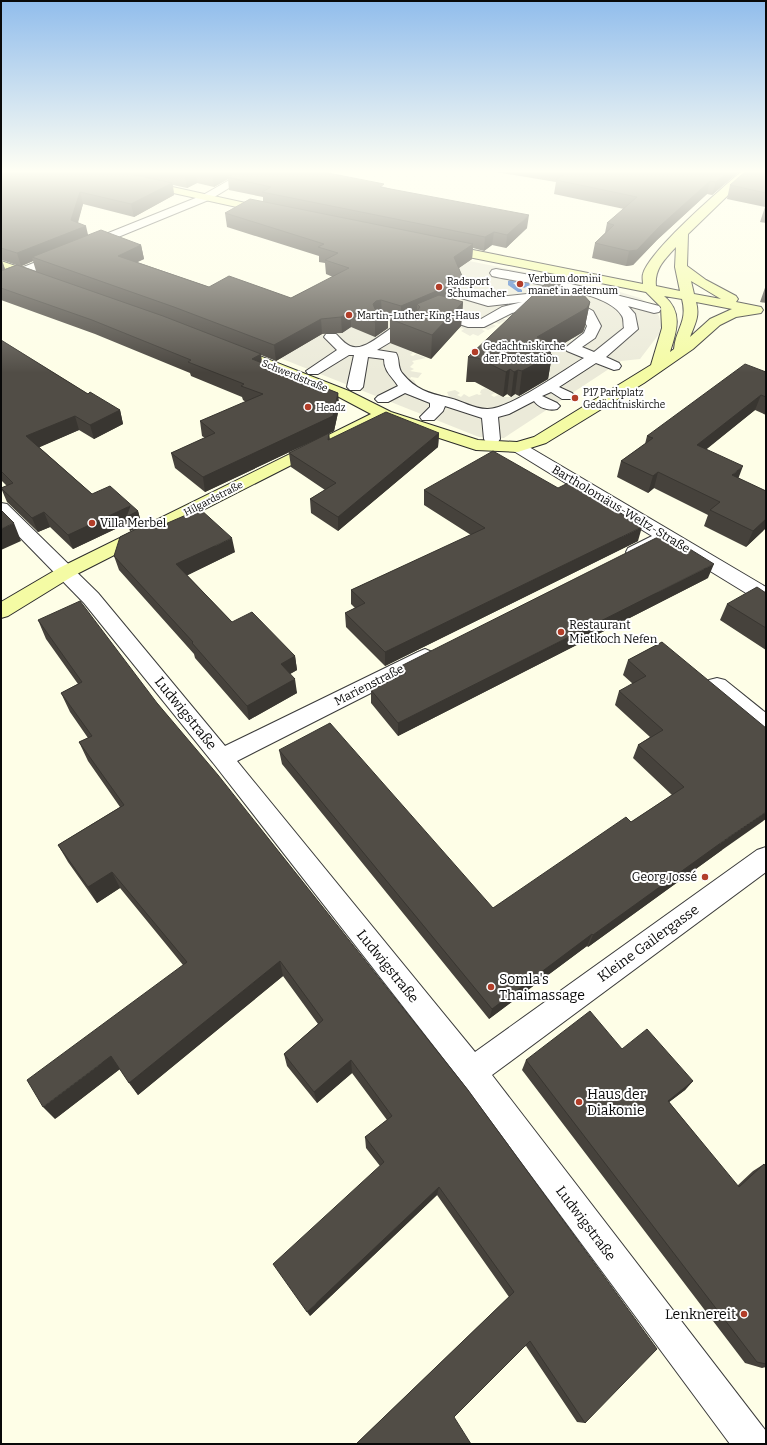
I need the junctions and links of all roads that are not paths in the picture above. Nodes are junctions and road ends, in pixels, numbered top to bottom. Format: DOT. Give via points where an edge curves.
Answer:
graph roads {
  1 [pos="104,238"];
  2 [pos="678,238"];
  3 [pos="682,238"];
  4 [pos="431,246"];
  5 [pos="1,265"];
  6 [pos="681,267"];
  7 [pos="21,273"];
  8 [pos="491,276"];
  9 [pos="1,281"];
  10 [pos="51,283"];
  11 [pos="650,289"];
  12 [pos="606,292"];
  13 [pos="689,297"];
  14 [pos="546,306"];
  15 [pos="668,309"];
  16 [pos="761,311"];
  17 [pos="452,312"];
  18 [pos="631,329"];
  19 [pos="411,331"];
  20 [pos="330,337"];
  21 [pos="618,343"];
  22 [pos="222,346"];
  23 [pos="346,350"];
  24 [pos="681,351"];
  25 [pos="362,353"];
  26 [pos="391,356"];
  27 [pos="595,358"];
  28 [pos="614,366"];
  29 [pos="658,366"];
  30 [pos="313,371"];
  31 [pos="355,387"];
  32 [pos="408,391"];
  33 [pos="383,398"];
  34 [pos="443,402"];
  35 [pos="490,414"];
  36 [pos="385,416"];
  37 [pos="428,417"];
  38 [pos="492,439"];
  39 [pos="518,447"];
  40 [pos="1,508"];
  41 [pos="666,536"];
  42 [pos="617,561"];
  43 [pos="66,572"];
  44 [pos="766,596"];
  45 [pos="1,611"];
  46 [pos="441,649"];
  47 [pos="717,686"];
  48 [pos="766,725"];
  49 [pos="222,758"];
  50 [pos="766,858"];
  51 [pos="472,1072"];
  52 [pos="752,1444"];
  1 -- 7 [label="street"];
  2 -- 11 [label="street" via="656,262 649,274"];
  3 -- 6 [label="street"];
  4 -- 11 [label="street"];
  5 -- 7 [label="street"];
  6 -- 13 [label="street"];
  6 -- 16 [label="street" via="723,296"];
  7 -- 9 [label="street"];
  7 -- 10 [label="street"];
  8 -- 14 [label="street"];
  8 -- 14 [label="street"];
  8 -- 14 [label="street"];
  11 -- 13 [label="street"];
  11 -- 15 [label="street"];
  12 -- 14 [label="street"];
  12 -- 14 [label="street"];
  12 -- 14 [label="street" via="654,309"];
  13 -- 15 [label="street"];
  13 -- 16 [label="street"];
  13 -- 24 [label="street" via="691,318 682,339"];
  14 -- 17 [label="street"];
  14 -- 17 [label="street" via="484,324 468,323"];
  14 -- 18 [label="street"];
  14 -- 18 [label="street"];
  14 -- 21 [label="street"];
  14 -- 27 [label="street" via="572,348"];
  15 -- 29 [label="street" via="669,325"];
  16 -- 24 [label="street" via="741,311 721,319"];
  17 -- 19 [label="street"];
  17 -- 19 [label="street" via="437,312"];
  18 -- 21 [label="street"];
  19 -- 25 [label="street"];
  19 -- 26 [label="street"];
  20 -- 23 [label="street"];
  21 -- 27 [label="street"];
  22 -- 36 [label="street, Schwerdstraße" via="344,394"];
  23 -- 25 [label="street"];
  23 -- 30 [label="street"];
  24 -- 29 [label="street"];
  25 -- 26 [label="street"];
  25 -- 31 [label="street"];
  26 -- 32 [label="street" via="391,366"];
  27 -- 28 [label="street"];
  27 -- 35 [label="street" via="549,392 505,412"];
  29 -- 39 [label="street" via="540,440"];
  32 -- 33 [label="street"];
  32 -- 34 [label="street"];
  34 -- 35 [label="street"];
  34 -- 37 [label="street"];
  35 -- 38 [label="street"];
  36 -- 39 [label="street, Schwerdstraße" via="476,445"];
  36 -- 43 [label="street, Hilgardstraße" via="370,419"];
  39 -- 41 [label="street, Bartholomäus-Weltz-Straße"];
  40 -- 43 [label="street, Ludwigstraße"];
  41 -- 42 [label="street"];
  41 -- 44 [label="street, Bartholomäus-Weltz-Straße"];
  43 -- 45 [label="street, Hilgardstraße"];
  43 -- 49 [label="street, Ludwigstraße" via="128,642"];
  46 -- 49 [label="street, Marienstraße"];
  47 -- 48 [label="street"];
  49 -- 51 [label="street, Ludwigstraße"];
  50 -- 51 [label="street, Kleine Gailergasse"];
  51 -- 52 [label="street, Ludwigstraße"];
}
